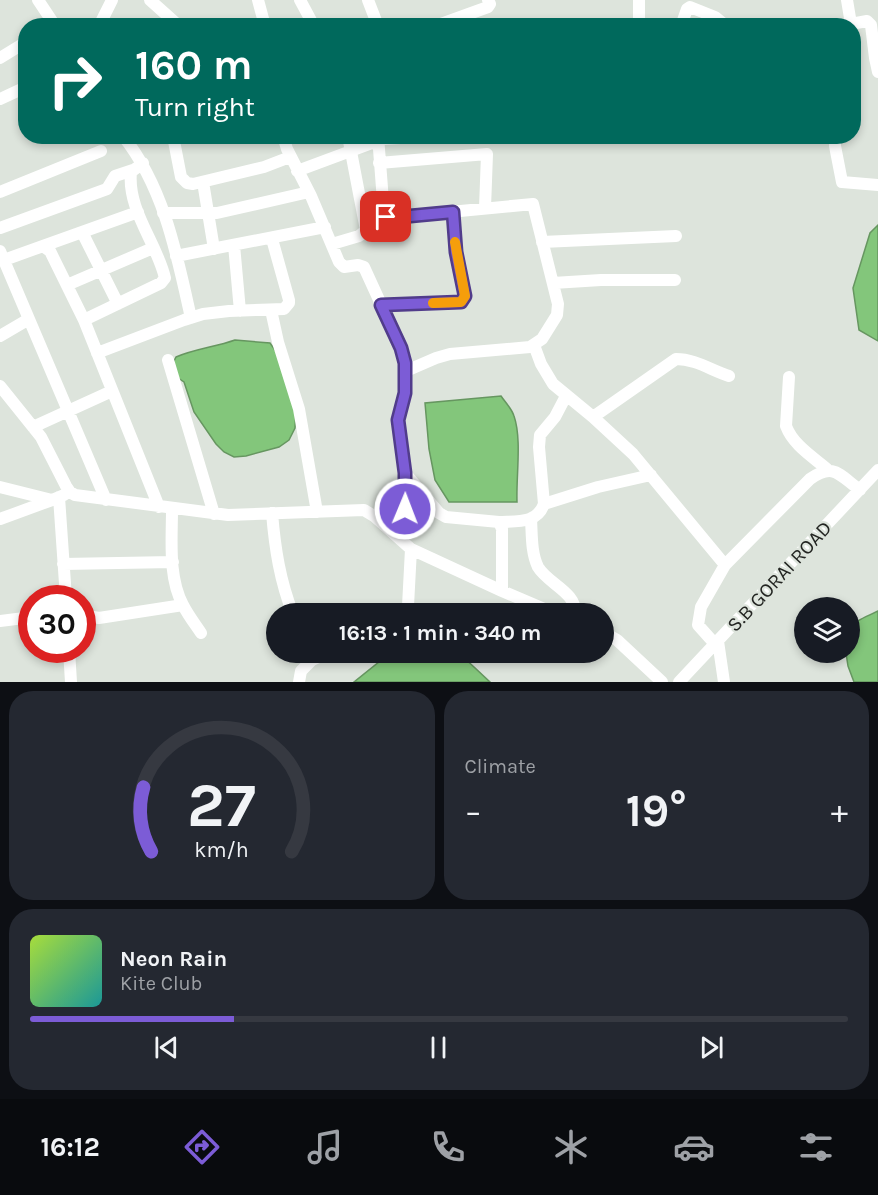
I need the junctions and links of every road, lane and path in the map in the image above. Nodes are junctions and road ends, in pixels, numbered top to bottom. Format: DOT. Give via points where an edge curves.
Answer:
graph roads {
  1 [pos="38,0"];
  2 [pos="112,0"];
  3 [pos="150,0"];
  4 [pos="258,0"];
  5 [pos="300,0"];
  6 [pos="368,0"];
  7 [pos="488,0"];
  8 [pos="639,0"];
  9 [pos="847,0"];
  10 [pos="50,18"];
  11 [pos="103,18"];
  12 [pos="169,18"];
  13 [pos="262,18"];
  14 [pos="310,18"];
  15 [pos="375,18"];
  16 [pos="458,18"];
  17 [pos="639,18"];
  18 [pos="684,18"];
  19 [pos="716,18"];
  20 [pos="846,18"];
  21 [pos="861,22"];
  22 [pos="875,41"];
  23 [pos="18,47"];
  24 [pos="0,58"];
  25 [pos="878,72"];
  26 [pos="18,91"];
  27 [pos="0,99"];
  28 [pos="127,144"];
  29 [pos="175,144"];
  30 [pos="286,144"];
  31 [pos="350,144"];
  32 [pos="367,144"];
  33 [pos="378,144"];
  34 [pos="835,144"];
  35 [pos="101,151"];
  36 [pos="351,151"];
  37 [pos="290,157"];
  38 [pos="379,163"];
  39 [pos="138,166"];
  40 [pos="297,171"];
  41 [pos="203,182"];
  42 [pos="878,185"];
  43 [pos="0,192"];
  44 [pos="309,192"];
  45 [pos="485,208"];
  46 [pos="138,212"];
  47 [pos="453,212"];
  48 [pos="163,213"];
  49 [pos="209,213"];
  50 [pos="325,227"];
  51 [pos="0,228"];
  52 [pos="82,232"];
  53 [pos="676,236"];
  54 [pos="272,239"];
  55 [pos="542,242"];
  56 [pos="332,244"];
  57 [pos="43,246"];
  58 [pos="234,246"];
  59 [pos="153,248"];
  60 [pos="214,249"];
  61 [pos="2,256"];
  62 [pos="176,256"];
  63 [pos="101,270"];
  64 [pos="675,280"];
  65 [pos="553,283"];
  66 [pos="67,285"];
  67 [pos="118,304"];
  68 [pos="381,305"];
  69 [pos="271,310"];
  70 [pos="240,311"];
  71 [pos="191,318"];
  72 [pos="29,319"];
  73 [pos="84,320"];
  74 [pos="0,336"];
  75 [pos="534,345"];
  76 [pos="97,352"];
  77 [pos="168,360"];
  78 [pos="406,371"];
  79 [pos="729,376"];
  80 [pos="789,377"];
  81 [pos="0,386"];
  82 [pos="112,391"];
  83 [pos="566,396"];
  84 [pos="69,411"];
  85 [pos="593,417"];
  86 [pos="33,427"];
  87 [pos="827,469"];
  88 [pos="878,470"];
  89 [pos="405,473"];
  90 [pos="651,475"];
  91 [pos="0,487"];
  92 [pos="860,490"];
  93 [pos="60,497"];
  94 [pos="106,500"];
  95 [pos="544,504"];
  96 [pos="159,507"];
  97 [pos="172,509"];
  98 [pos="317,512"];
  99 [pos="214,513"];
  100 [pos="272,513"];
  101 [pos="0,519"];
  102 [pos="531,519"];
  103 [pos="499,522"];
  104 [pos="407,545"];
  105 [pos="173,562"];
  106 [pos="63,564"];
  107 [pos="726,565"];
  108 [pos="65,585"];
  109 [pos="502,591"];
  110 [pos="289,603"];
  111 [pos="408,603"];
  112 [pos="530,603"];
  113 [pos="574,603"];
  114 [pos="183,604"];
  115 [pos="96,617"];
  116 [pos="18,619"];
  117 [pos="0,621"];
  118 [pos="201,633"];
  119 [pos="614,638"];
  120 [pos="716,642"];
  121 [pos="70,663"];
  122 [pos="306,663"];
  123 [pos="71,682"];
  124 [pos="299,682"];
  125 [pos="663,682"];
  126 [pos="679,682"];
  127 [pos="724,682"];
  1 -- 10 [label="street"];
  2 -- 11 [label="street"];
  3 -- 12 [label="street"];
  4 -- 13 [label="street"];
  5 -- 14 [label="street"];
  6 -- 15 [label="street"];
  7 -- 16 [label="street" via="488,7"];
  8 -- 17 [label="street"];
  9 -- 20 [label="street"];
  18 -- 19 [label="street" via="690,8"];
  21 -- 22 [label="street" via="870,22"];
  22 -- 25 [label="street"];
  23 -- 24 [label="street"];
  26 -- 27 [label="street"];
  28 -- 39 [label="street"];
  29 -- 41 [label="street" via="183,180"];
  30 -- 37 [label="street"];
  31 -- 36 [label="street"];
  32 -- 36 [label="street"];
  33 -- 38 [label="street"];
  34 -- 42 [label="street" via="842,182"];
  35 -- 43 [label="street"];
  36 -- 40 [label="street"];
  36 -- 56 [label="street" via="366,230"];
  37 -- 40 [label="street"];
  37 -- 41 [label="street"];
  38 -- 45 [label="street" via="487,154"];
  38 -- 47 [label="street" via="387,218"];
  39 -- 46 [label="street" via="131,182"];
  39 -- 48 [label="street" via="152,180"];
  39 -- 51 [label="street" via="115,176 106,189"];
  40 -- 44 [label="street"];
  41 -- 49 [label="street"];
  44 -- 49 [label="street"];
  44 -- 50 [label="street"];
  45 -- 47 [label="street"];
  45 -- 55 [label="street" via="533,204"];
  46 -- 52 [label="street"];
  46 -- 59 [label="street"];
  47 -- 68 [label="street" via="464,300"];
  48 -- 49 [label="street"];
  48 -- 62 [label="street"];
  49 -- 60 [label="street"];
  50 -- 54 [label="street"];
  50 -- 56 [label="street"];
  52 -- 57 [label="street"];
  52 -- 63 [label="street"];
  53 -- 55 [label="street"];
  54 -- 58 [label="street"];
  54 -- 69 [label="street" via="289,303 284,309"];
  55 -- 65 [label="street"];
  56 -- 68 [label="street" via="341,265 364,267"];
  57 -- 61 [label="street"];
  57 -- 66 [label="street" via="50,251"];
  58 -- 60 [label="street"];
  58 -- 70 [label="street"];
  59 -- 63 [label="street"];
  59 -- 67 [label="street" via="164,281"];
  60 -- 62 [label="street"];
  61 -- 72 [label="street"];
  62 -- 71 [label="street"];
  63 -- 66 [label="street"];
  63 -- 67 [label="street"];
  64 -- 65 [label="street"];
  65 -- 75 [label="street" via="559,310 542,339"];
  66 -- 73 [label="street"];
  67 -- 73 [label="street"];
  68 -- 78 [label="street" via="401,348"];
  69 -- 70 [label="street"];
  69 -- 98 [label="street" via="299,409"];
  70 -- 71 [label="street"];
  71 -- 76 [label="street"];
  72 -- 74 [label="street"];
  72 -- 84 [label="street"];
  73 -- 76 [label="street"];
  75 -- 78 [label="street" via="450,354"];
  75 -- 83 [label="street" via="546,373"];
  76 -- 82 [label="street"];
  77 -- 99 [label="street"];
  78 -- 89 [label="street" via="398,420"];
  79 -- 85 [label="street" via="690,359 676,358"];
  80 -- 87 [label="street" via="788,432"];
  81 -- 86 [label="street"];
  82 -- 84 [label="street"];
  82 -- 96 [label="street"];
  83 -- 85 [label="street"];
  83 -- 95 [label="street" via="540,435"];
  84 -- 86 [label="street"];
  84 -- 94 [label="street"];
  85 -- 90 [label="street"];
  86 -- 93 [label="street" via="41,437"];
  87 -- 92 [label="street"];
  87 -- 107 [label="street" via="810,479"];
  88 -- 92 [label="street, S.B GORAI ROAD"];
  89 -- 103 [label="street" via="446,517"];
  89 -- 104 [label="street"];
  90 -- 95 [label="street"];
  90 -- 107 [label="street"];
  91 -- 93 [label="street"];
  92 -- 120 [label="street, S.B GORAI ROAD"];
  93 -- 94 [label="street"];
  93 -- 101 [label="street"];
  93 -- 106 [label="street"];
  94 -- 96 [label="street"];
  95 -- 102 [label="street"];
  96 -- 97 [label="street"];
  97 -- 99 [label="street"];
  97 -- 105 [label="street"];
  98 -- 100 [label="street"];
  98 -- 104 [label="street" via="364,510"];
  99 -- 100 [label="street"];
  100 -- 110 [label="street" via="275,550"];
  102 -- 103 [label="street"];
  102 -- 113 [label="street" via="536,563 547,579"];
  103 -- 109 [label="street"];
  104 -- 109 [label="street"];
  104 -- 111 [label="street"];
  105 -- 106 [label="street"];
  105 -- 114 [label="street"];
  106 -- 108 [label="street"];
  107 -- 120 [label="street" via="700,607 698,625"];
  109 -- 112 [label="street"];
  114 -- 115 [label="street"];
  114 -- 118 [label="street"];
  116 -- 117 [label="street"];
  119 -- 125 [label="street"];
  120 -- 126 [label="street, S.B GORAI ROAD"];
  120 -- 127 [label="street"];
  121 -- 123 [label="street"];
  122 -- 124 [label="street"];
}
